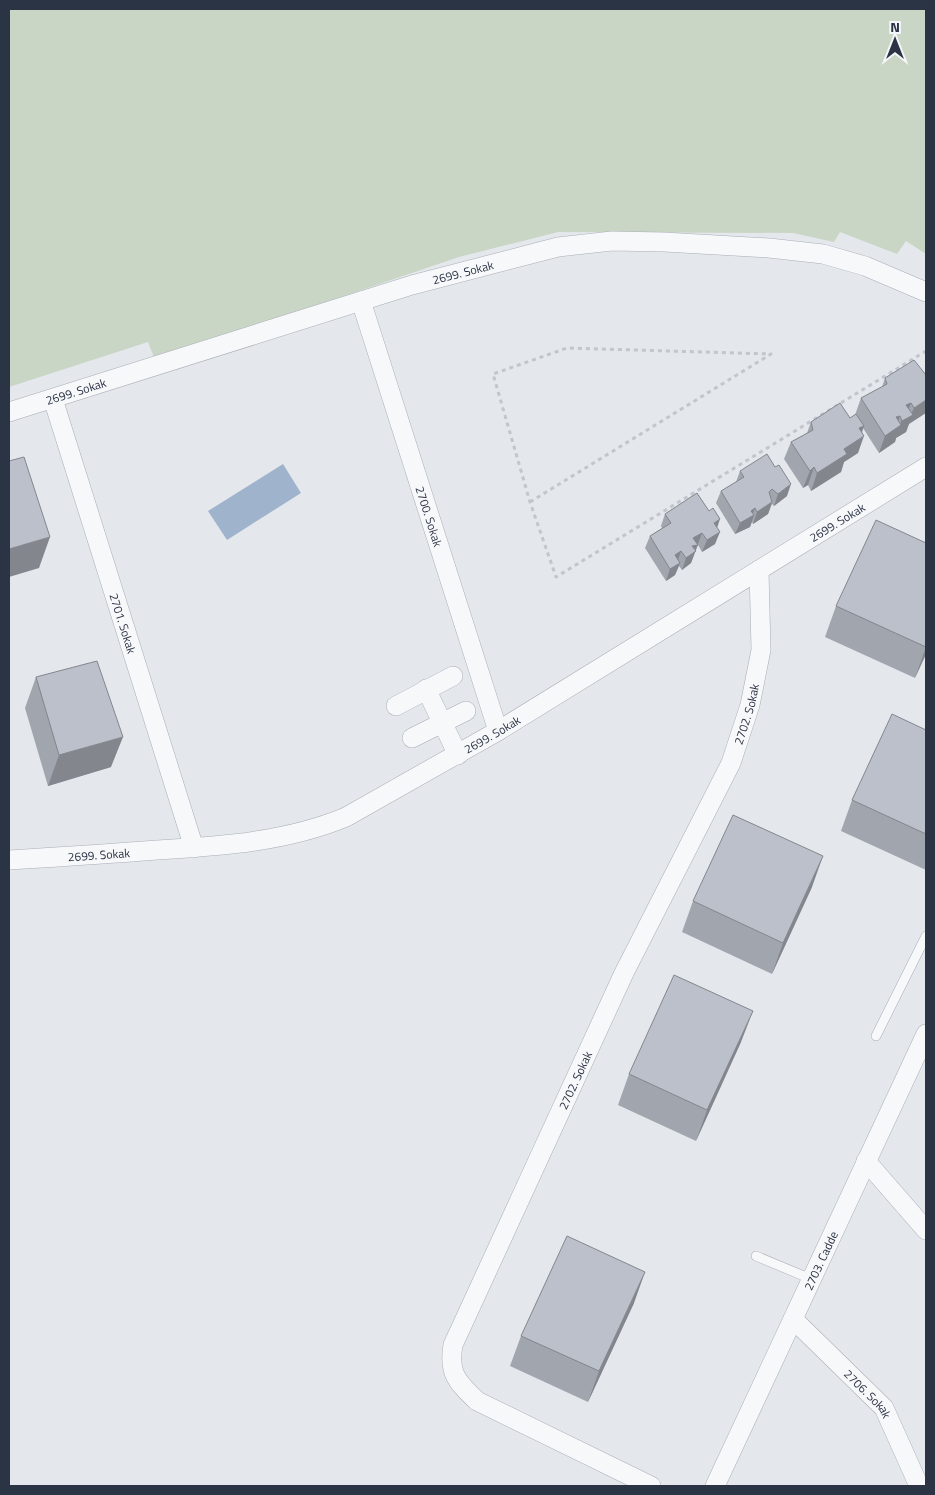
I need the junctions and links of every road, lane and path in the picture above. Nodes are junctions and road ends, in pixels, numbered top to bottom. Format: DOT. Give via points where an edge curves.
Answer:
graph roads {
  1 [pos="926,292"];
  2 [pos="361,301"];
  3 [pos="926,350"];
  4 [pos="53,399"];
  5 [pos="9,412"];
  6 [pos="926,467"];
  7 [pos="530,502"];
  8 [pos="760,570"];
  9 [pos="454,676"];
  10 [pos="426,690"];
  11 [pos="396,706"];
  12 [pos="466,711"];
  13 [pos="442,722"];
  14 [pos="498,731"];
  15 [pos="412,738"];
  16 [pos="458,755"];
  17 [pos="194,848"];
  18 [pos="9,860"];
  19 [pos="926,936"];
  20 [pos="926,1034"];
  21 [pos="876,1036"];
  22 [pos="866,1161"];
  23 [pos="926,1230"];
  24 [pos="756,1256"];
  25 [pos="812,1279"];
  26 [pos="793,1319"];
  27 [pos="722,1482"];
  28 [pos="651,1486"];
  29 [pos="919,1486"];
  1 -- 2 [label="street, 2699. Sokak" via="865,266 823,254 717,244 612,241 558,247 507,259"];
  2 -- 4 [label="street, 2699. Sokak"];
  2 -- 14 [label="street, 2700. Sokak"];
  3 -- 7 [label="path" via="556,577"];
  4 -- 5 [label="street, 2699. Sokak"];
  4 -- 17 [label="street, 2701. Sokak"];
  6 -- 8 [label="street, 2699. Sokak"];
  7 -- 7 [label="path" via="680,410 770,354 567,348 493,374"];
  8 -- 14 [label="street, 2699. Sokak"];
  8 -- 28 [label="street, 2702. Sokak" via="761,650 750,705 731,763 624,973 453,1345 451,1358 451,1370 456,1379 476,1401"];
  9 -- 10 [label="street"];
  10 -- 11 [label="street"];
  10 -- 13 [label="street"];
  12 -- 13 [label="street"];
  13 -- 15 [label="street"];
  13 -- 16 [label="street"];
  14 -- 16 [label="street, 2699. Sokak"];
  16 -- 17 [label="street, 2699. Sokak" via="369,805 320,828 261,840"];
  17 -- 18 [label="street, 2699. Sokak"];
  19 -- 21 [label="lane"];
  20 -- 22 [label="street, 2703. Cadde"];
  22 -- 23 [label="street"];
  22 -- 25 [label="street, 2703. Cadde"];
  24 -- 25 [label="lane"];
  25 -- 26 [label="street, 2703. Cadde"];
  26 -- 27 [label="street, 2703. Cadde"];
  26 -- 29 [label="street, 2706. Sokak" via="884,1408"];
}
